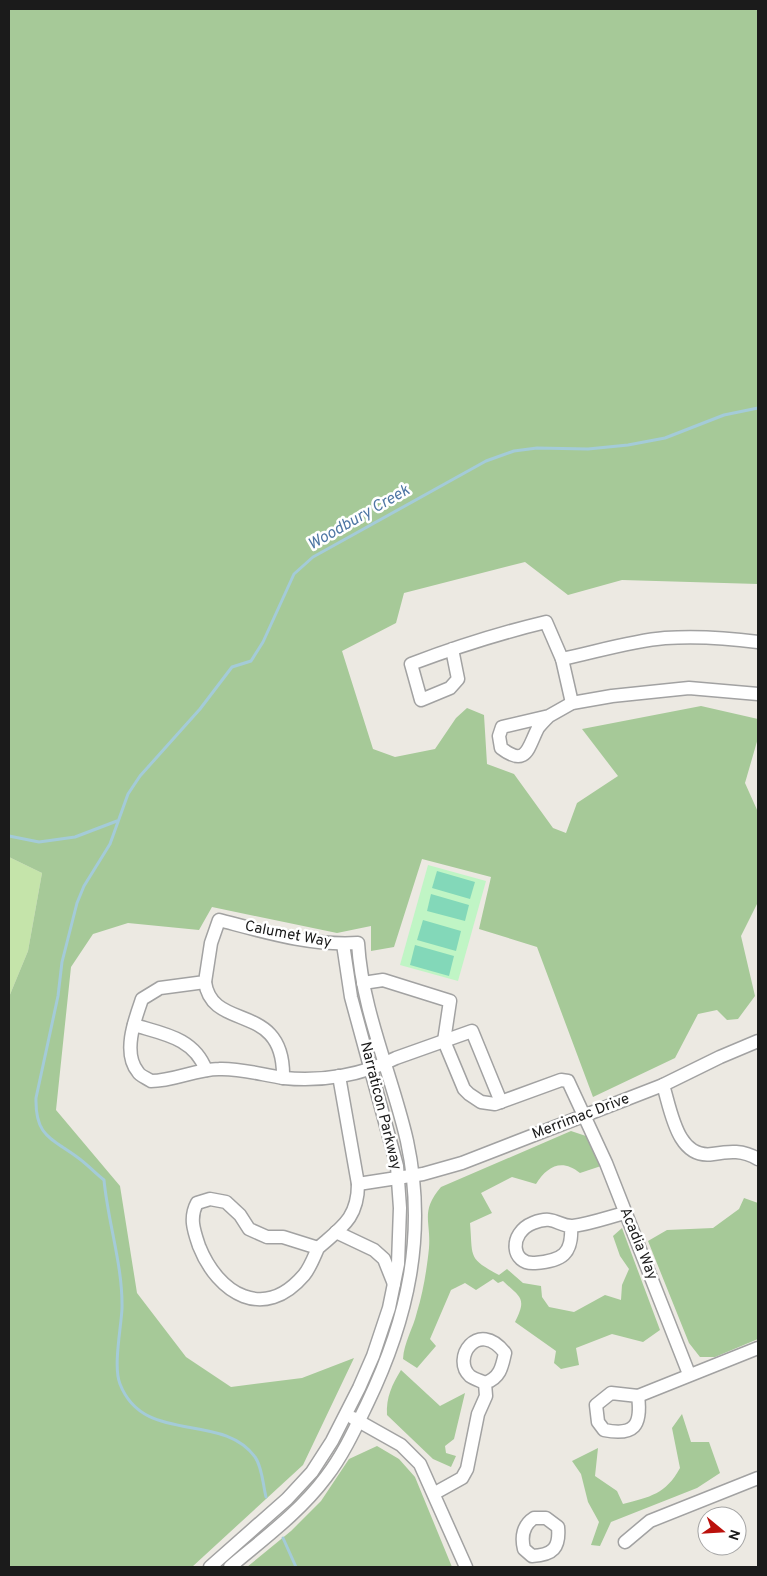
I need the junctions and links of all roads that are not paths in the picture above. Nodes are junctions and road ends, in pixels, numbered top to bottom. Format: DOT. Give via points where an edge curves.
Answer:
graph roads {
  1 [pos="758,642"];
  2 [pos="452,649"];
  3 [pos="562,659"];
  4 [pos="758,694"];
  5 [pos="572,703"];
  6 [pos="548,716"];
  7 [pos="358,943"];
  8 [pos="343,944"];
  9 [pos="205,982"];
  10 [pos="363,983"];
  11 [pos="134,1025"];
  12 [pos="444,1041"];
  13 [pos="758,1041"];
  14 [pos="386,1063"];
  15 [pos="372,1069"];
  16 [pos="206,1070"];
  17 [pos="339,1076"];
  18 [pos="283,1078"];
  19 [pos="663,1085"];
  20 [pos="501,1102"];
  21 [pos="585,1115"];
  22 [pos="758,1159"];
  23 [pos="413,1175"];
  24 [pos="398,1177"];
  25 [pos="358,1184"];
  26 [pos="626,1213"];
  27 [pos="571,1226"];
  28 [pos="336,1232"];
  29 [pos="318,1248"];
  30 [pos="394,1284"];
  31 [pos="758,1348"];
  32 [pos="689,1374"];
  33 [pos="485,1382"];
  34 [pos="638,1396"];
  35 [pos="346,1414"];
  36 [pos="359,1421"];
  37 [pos="758,1478"];
  38 [pos="435,1493"];
  39 [pos="625,1542"];
  40 [pos="532,1556"];
  41 [pos="210,1567"];
  42 [pos="230,1567"];
  43 [pos="466,1567"];
  44 [pos="525,1567"];
  1 -- 3 [label="street" via="665,638"];
  2 -- 3 [label="street" via="495,634 546,622"];
  3 -- 5 [label="street"];
  4 -- 5 [label="street" via="689,688"];
  5 -- 6 [label="street"];
  7 -- 8 [label="street, Calumet Way"];
  7 -- 10 [label="street, Narraticon Parkway"];
  8 -- 9 [label="street, Calumet Way" via="313,942 219,920 211,943"];
  8 -- 15 [label="street, Narraticon Parkway" via="351,997"];
  9 -- 11 [label="street" via="160,988 149,993 142,999"];
  9 -- 18 [label="street" via="206,994 218,1005 261,1024 271,1033 282,1053"];
  10 -- 12 [label="street" via="384,980 450,1001"];
  10 -- 14 [label="street, Narraticon Parkway"];
  11 -- 16 [label="street" via="188,1044 199,1055"];
  11 -- 16 [label="street" via="132,1059 138,1073 151,1081 160,1081"];
  12 -- 14 [label="street"];
  12 -- 20 [label="street" via="464,1089 481,1102"];
  12 -- 20 [label="street" via="472,1031"];
  13 -- 19 [label="street, Merrimac Drive"];
  14 -- 15 [label="street"];
  14 -- 23 [label="street, Narraticon Parkway"];
  15 -- 17 [label="street"];
  15 -- 24 [label="street, Narraticon Parkway" via="398,1166"];
  16 -- 18 [label="street" via="220,1068"];
  17 -- 18 [label="street"];
  17 -- 25 [label="street"];
  19 -- 21 [label="street, Merrimac Drive"];
  19 -- 22 [label="street" via="681,1138 690,1150 700,1154 739,1151"];
  20 -- 21 [label="street, Acadia Way" via="565,1080"];
  21 -- 23 [label="street, Merrimac Drive" via="462,1163"];
  21 -- 26 [label="street, Acadia Way"];
  23 -- 24 [label="street, Merrimac Drive"];
  23 -- 36 [label="street, Narraticon Parkway" via="415,1248 410,1284 390,1354"];
  24 -- 25 [label="street, Merrimac Drive"];
  24 -- 30 [label="street, Narraticon Parkway" via="398,1264"];
  25 -- 28 [label="street" via="358,1202 349,1222"];
  26 -- 27 [label="street"];
  26 -- 32 [label="street, Acadia Way"];
  27 -- 27 [label="street" via="544,1219 521,1229 516,1236 515,1248 520,1258 530,1263 561,1257 572,1242"];
  28 -- 29 [label="street"];
  28 -- 30 [label="street" via="374,1250 384,1259"];
  29 -- 29 [label="street" via="283,1237 267,1237 249,1229 226,1202 210,1199 197,1203 192,1212 196,1236 211,1273 231,1290 251,1299 265,1300 284,1292 304,1275"];
  30 -- 35 [label="street, Narraticon Parkway" via="373,1356"];
  31 -- 32 [label="street"];
  32 -- 34 [label="street"];
  33 -- 38 [label="street" via="486,1396 478,1414 468,1469 462,1478"];
  35 -- 36 [label="street"];
  35 -- 41 [label="street, Narraticon Parkway" via="312,1472 299,1487"];
  36 -- 38 [label="street" via="401,1445 420,1464"];
  36 -- 42 [label="street, Narraticon Parkway" via="334,1465 312,1493"];
  37 -- 39 [label="street" via="650,1521"];
  38 -- 43 [label="street"];
  40 -- 44 [label="street"];
}
